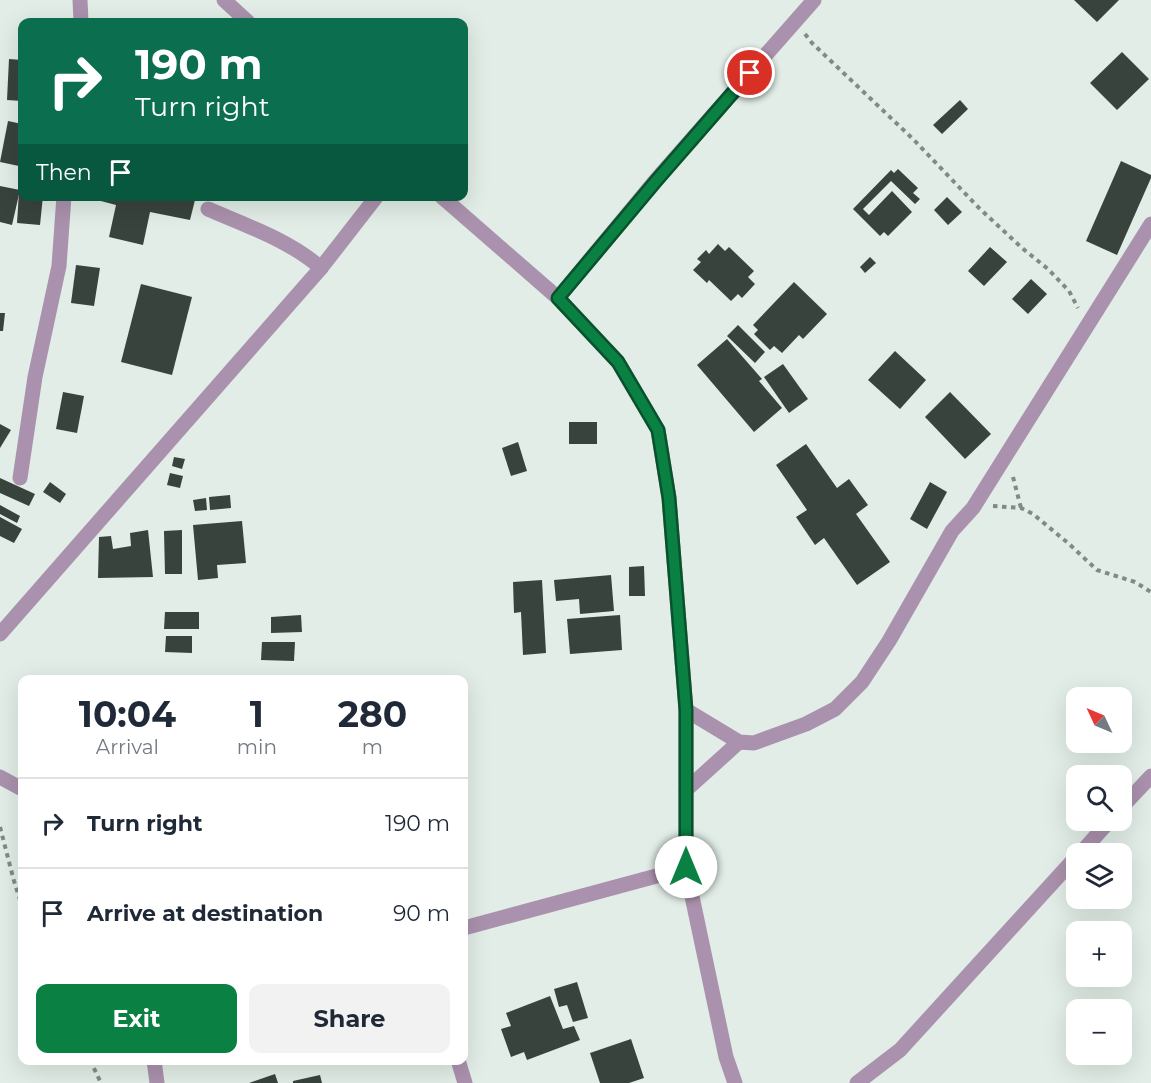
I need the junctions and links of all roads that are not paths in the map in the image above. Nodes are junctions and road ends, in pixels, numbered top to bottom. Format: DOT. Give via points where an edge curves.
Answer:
graph roads {
  1 [pos="80,0"];
  2 [pos="224,0"];
  3 [pos="814,0"];
  4 [pos="81,18"];
  5 [pos="244,18"];
  6 [pos="64,201"];
  7 [pos="373,201"];
  8 [pos="447,201"];
  9 [pos="208,209"];
  10 [pos="1151,224"];
  11 [pos="321,268"];
  12 [pos="558,298"];
  13 [pos="20,478"];
  14 [pos="0,634"];
  15 [pos="686,710"];
  16 [pos="739,742"];
  17 [pos="1151,776"];
  18 [pos="0,777"];
  19 [pos="18,787"];
  20 [pos="686,790"];
  21 [pos="1132,796"];
  22 [pos="1100,831"];
  23 [pos="1089,843"];
  24 [pos="686,867"];
  25 [pos="1066,868"];
  26 [pos="468,927"];
  27 [pos="155,1065"];
  28 [pos="460,1065"];
  29 [pos="157,1083"];
  30 [pos="465,1083"];
  31 [pos="735,1083"];
  32 [pos="857,1083"];
  1 -- 4 [label="street"];
  2 -- 5 [label="street"];
  3 -- 12 [label="street"];
  6 -- 13 [label="street" via="59,266 35,377"];
  7 -- 11 [label="street"];
  8 -- 12 [label="street"];
  9 -- 11 [label="street" via="286,243"];
  10 -- 16 [label="street" via="973,508 952,531 862,682 835,709 806,724 754,742"];
  11 -- 14 [label="street"];
  12 -- 15 [label="street" via="618,362 658,430 669,498"];
  15 -- 16 [label="street"];
  15 -- 20 [label="street"];
  16 -- 20 [label="street"];
  17 -- 21 [label="street"];
  18 -- 19 [label="street"];
  20 -- 24 [label="street"];
  22 -- 23 [label="street"];
  24 -- 26 [label="street"];
  24 -- 31 [label="street" via="726,1057"];
  25 -- 32 [label="street" via="900,1050"];
  27 -- 29 [label="street"];
  28 -- 30 [label="street"];
}
